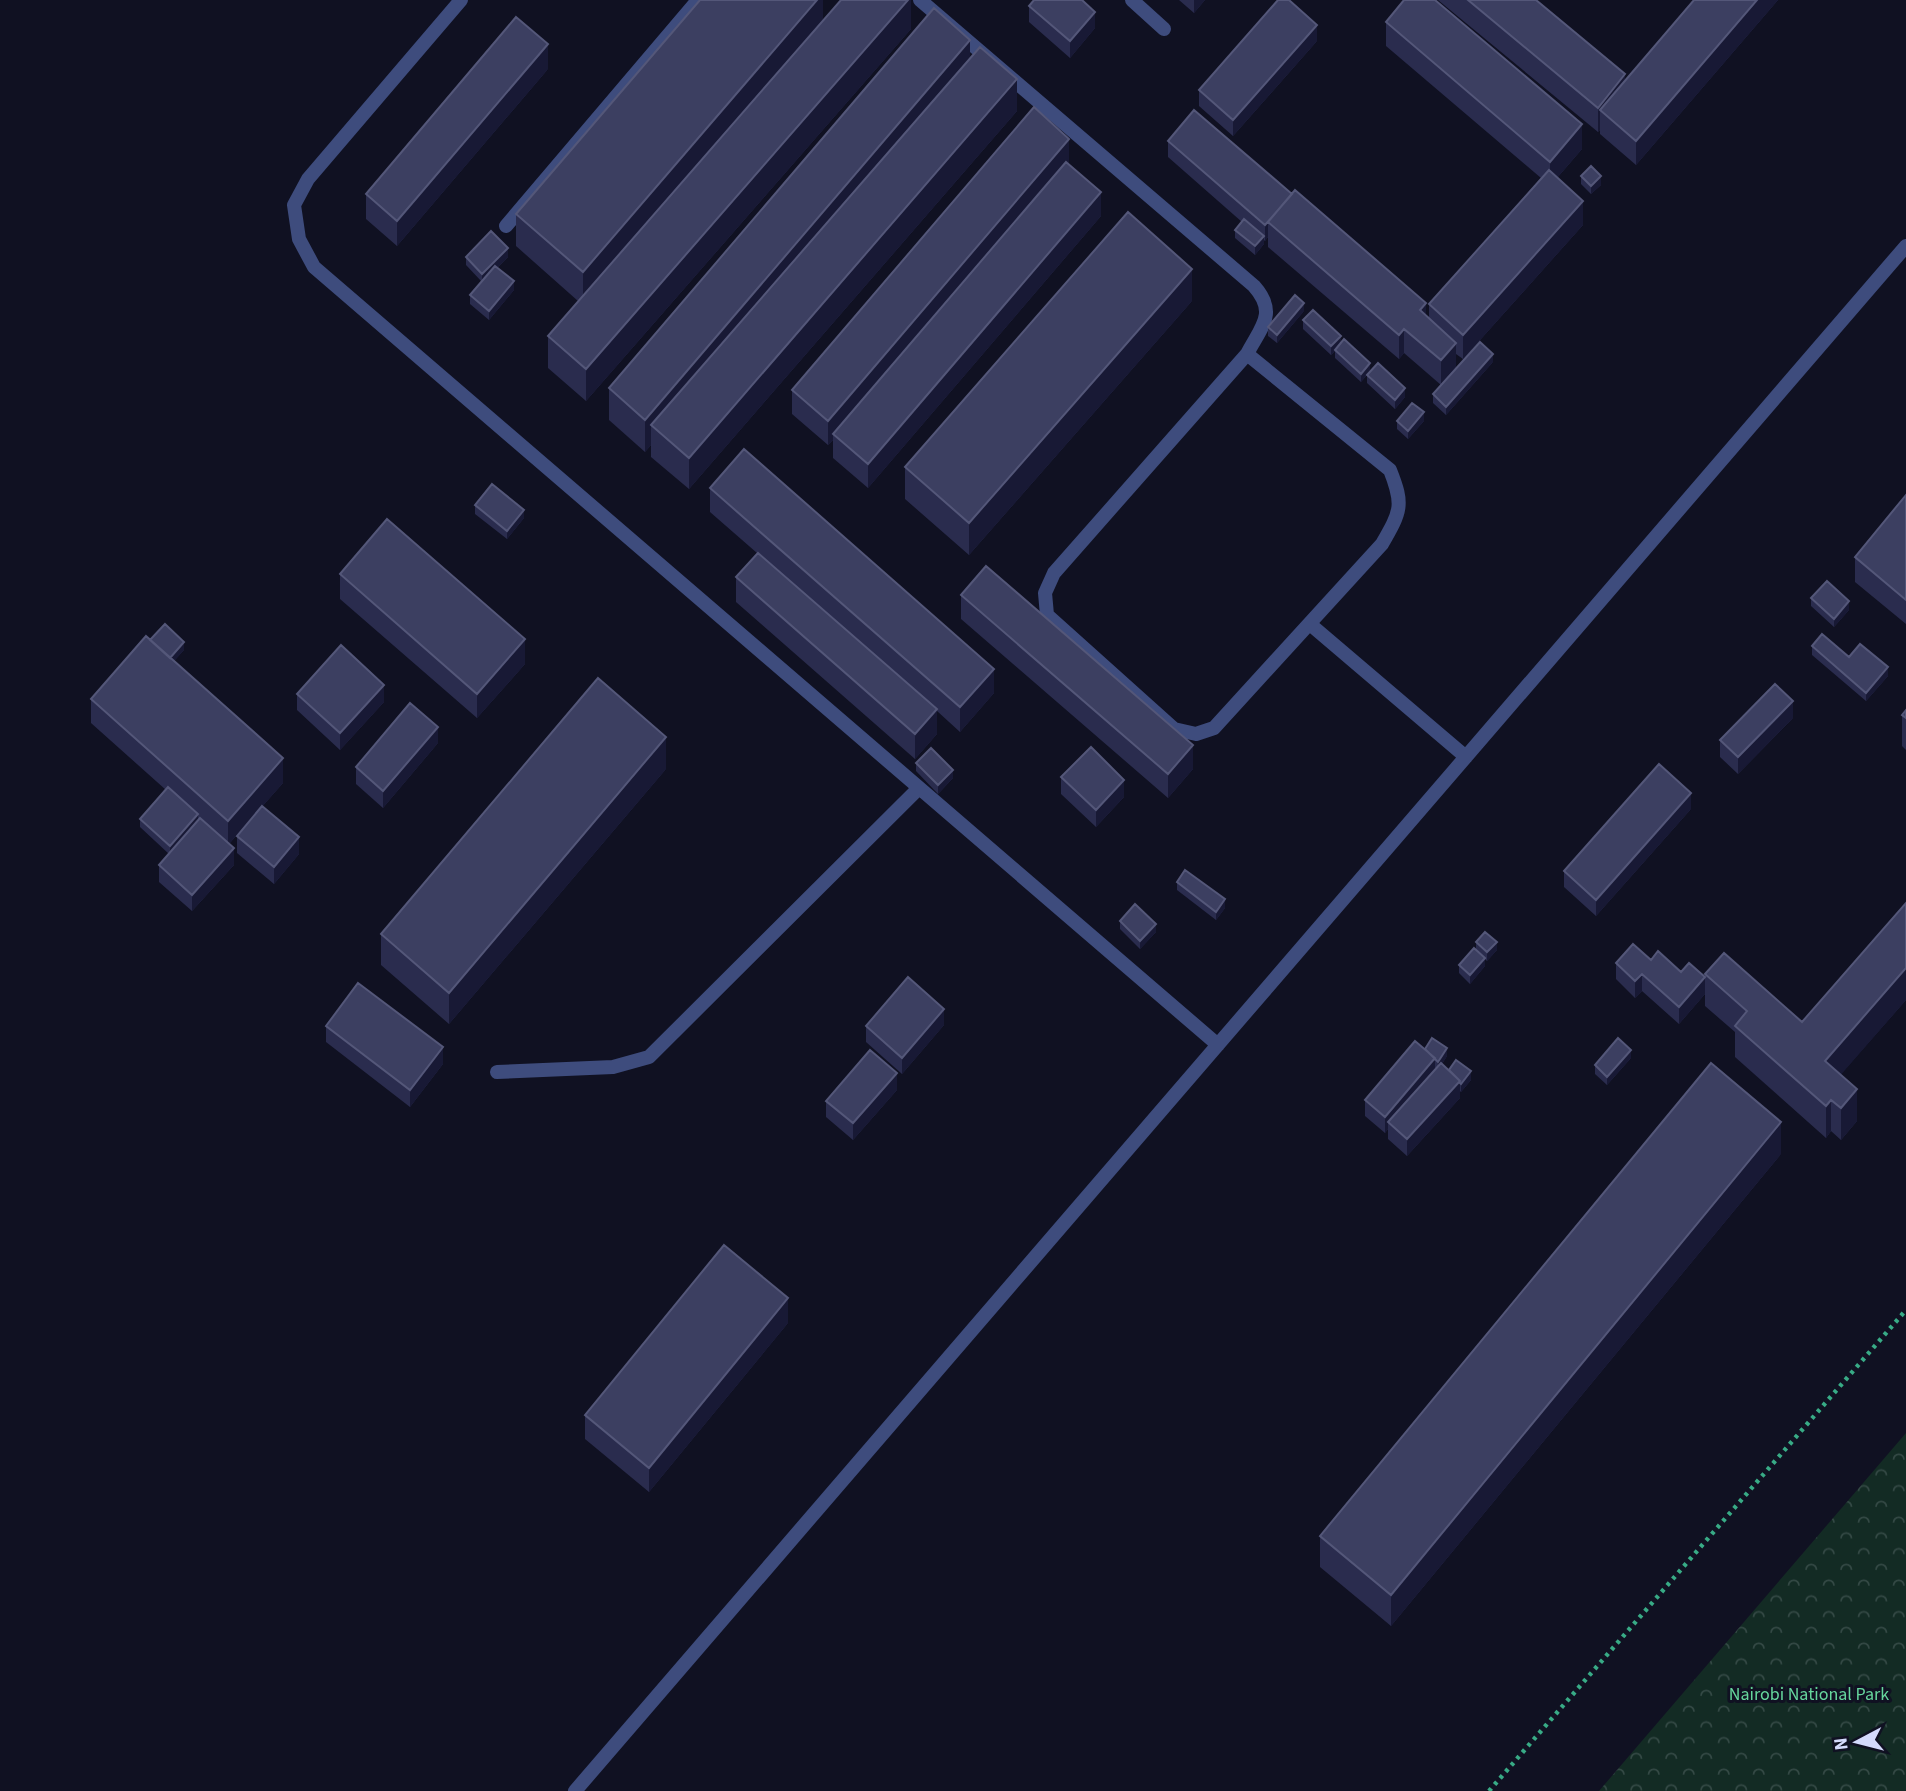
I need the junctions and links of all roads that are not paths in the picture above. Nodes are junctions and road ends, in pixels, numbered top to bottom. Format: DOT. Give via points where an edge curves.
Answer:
graph roads {
  1 [pos="461,0"];
  2 [pos="698,0"];
  3 [pos="920,0"];
  4 [pos="1132,0"];
  5 [pos="1164,29"];
  6 [pos="506,226"];
  7 [pos="1906,246"];
  8 [pos="1247,354"];
  9 [pos="1311,625"];
  10 [pos="1466,757"];
  11 [pos="919,788"];
  12 [pos="1218,1045"];
  13 [pos="497,1072"];
  14 [pos="575,1791"];
  1 -- 11 [label="lane" via="308,179 294,205 299,239 314,267"];
  2 -- 6 [label="lane"];
  3 -- 8 [label="lane" via="1254,286 1266,299 1266,318"];
  4 -- 5 [label="lane"];
  7 -- 10 [label="lane"];
  8 -- 9 [label="lane" via="1390,470 1400,497 1394,524 1382,544"];
  8 -- 9 [label="lane" via="1054,573 1045,593 1048,615 1174,729 1196,734 1214,728"];
  9 -- 10 [label="lane"];
  10 -- 12 [label="lane"];
  11 -- 12 [label="lane"];
  11 -- 13 [label="lane" via="649,1057 613,1067"];
  12 -- 14 [label="lane"];
}
